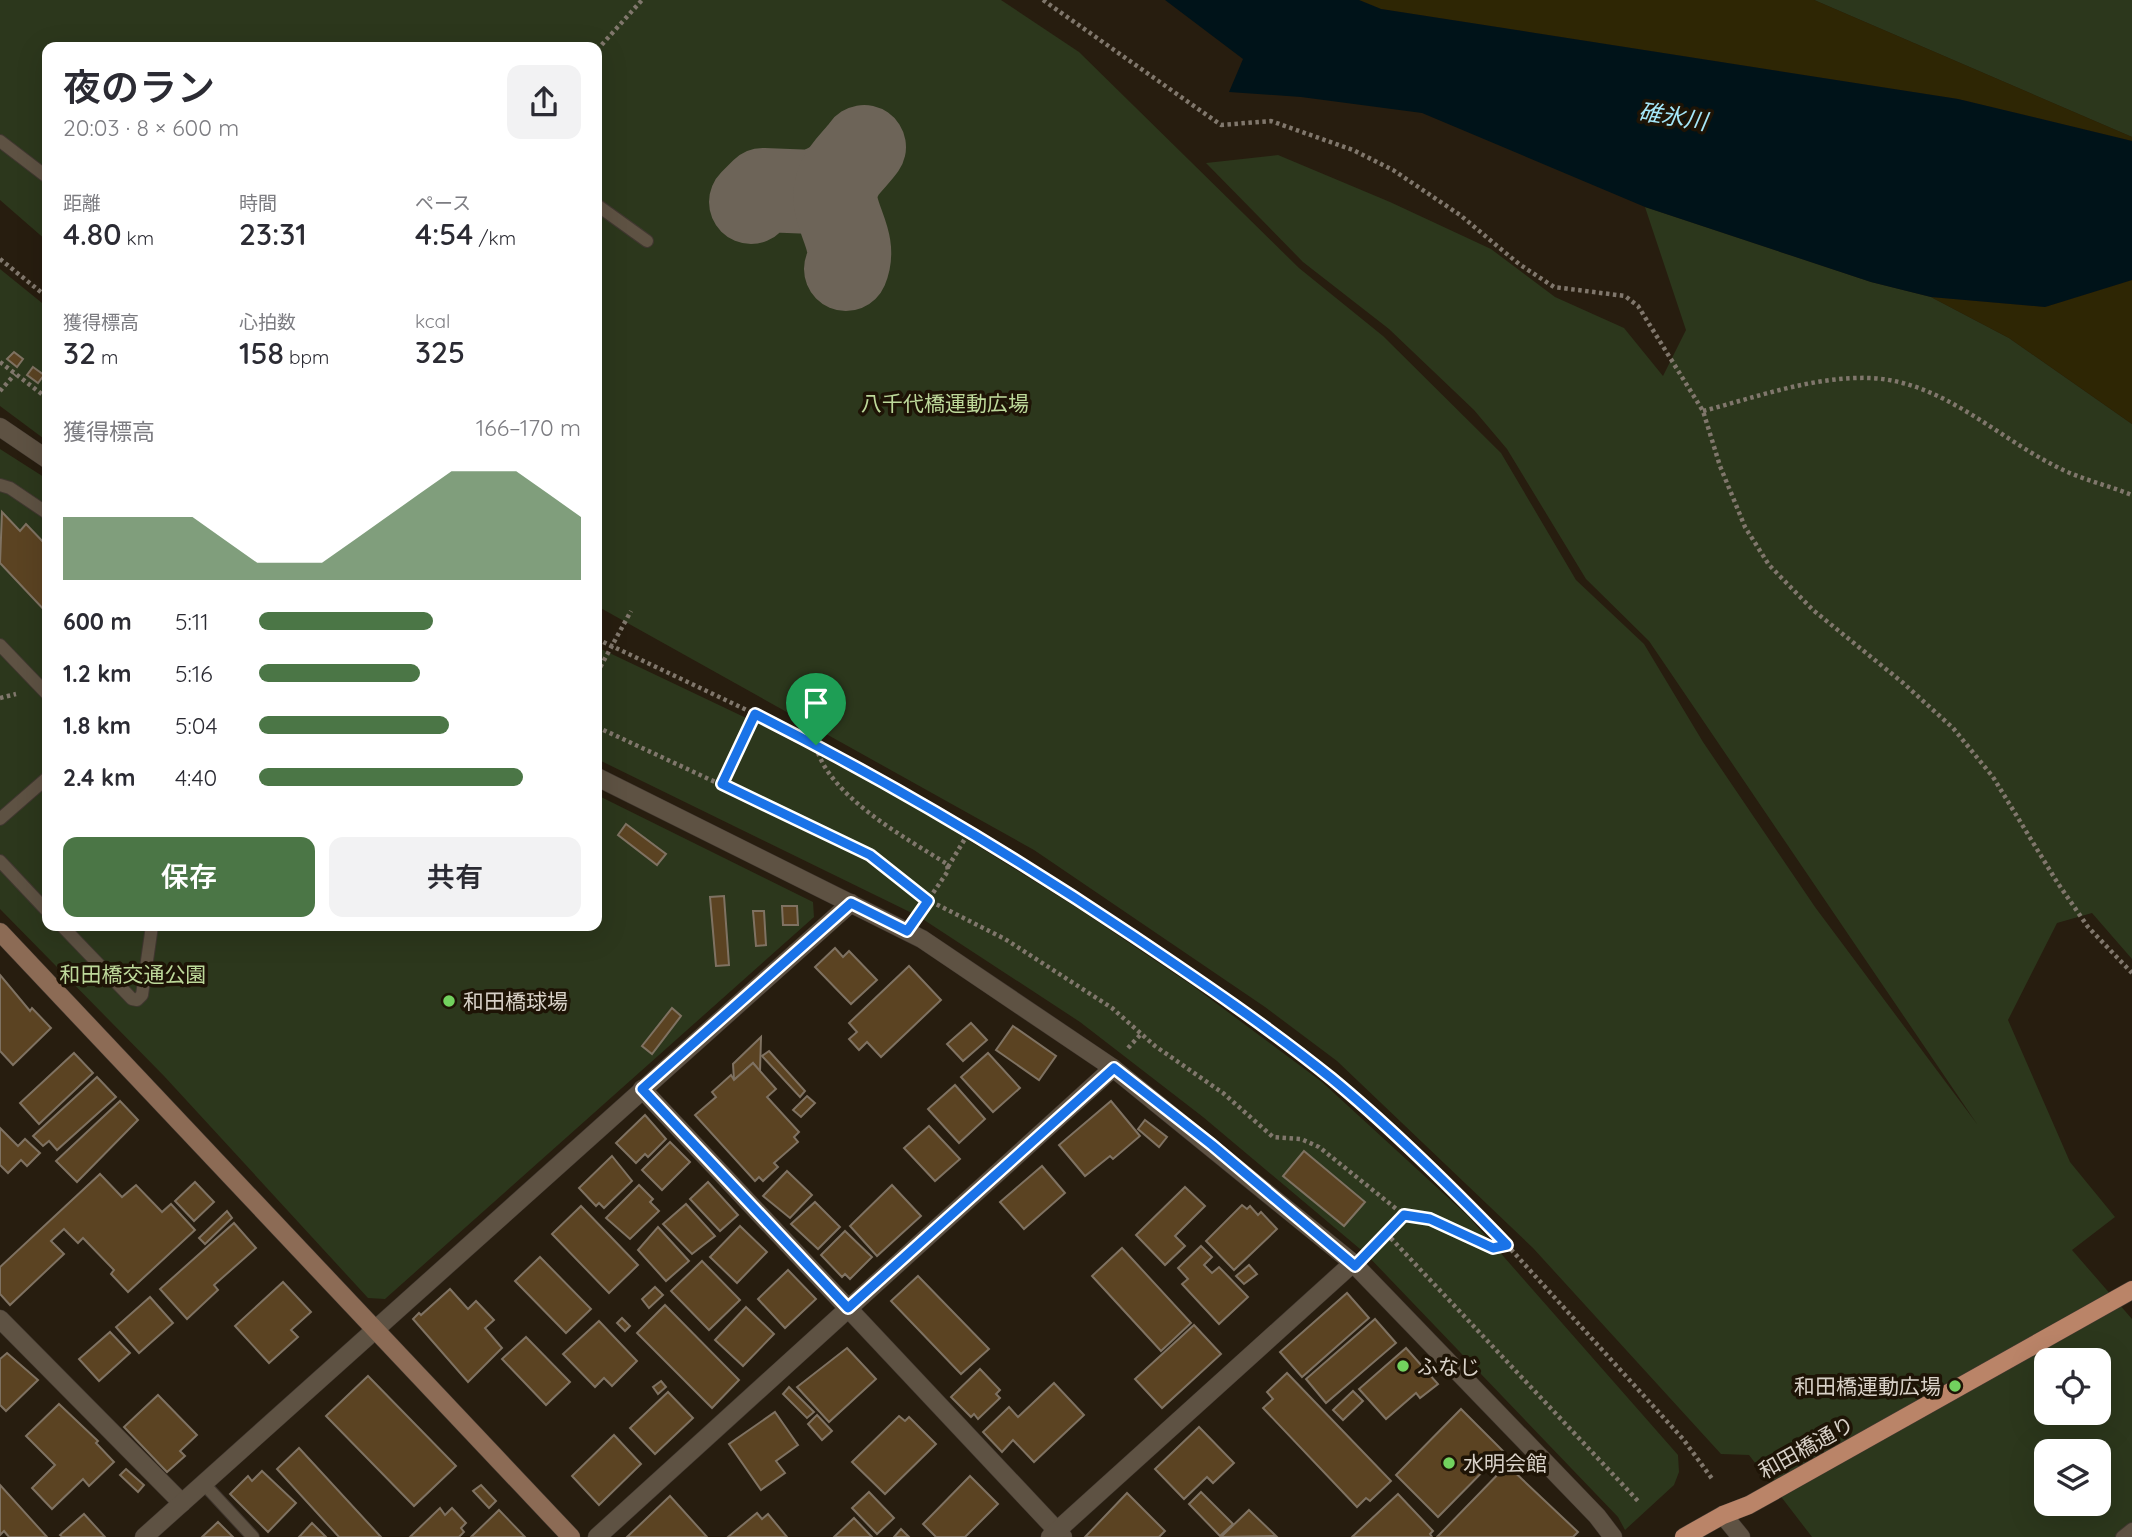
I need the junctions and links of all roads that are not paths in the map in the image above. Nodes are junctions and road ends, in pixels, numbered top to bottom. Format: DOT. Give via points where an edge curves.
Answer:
graph roads {
  1 [pos="0,141"];
  2 [pos="42,173"];
  3 [pos="602,209"];
  4 [pos="647,241"];
  5 [pos="0,427"];
  6 [pos="42,456"];
  7 [pos="0,485"];
  8 [pos="42,510"];
  9 [pos="0,645"];
  10 [pos="42,689"];
  11 [pos="602,780"];
  12 [pos="42,782"];
  13 [pos="0,819"];
  14 [pos="0,861"];
  15 [pos="851,903"];
  16 [pos="42,906"];
  17 [pos="67,931"];
  18 [pos="151,931"];
  19 [pos="0,932"];
  20 [pos="1114,1068"];
  21 [pos="642,1089"];
  22 [pos="1354,1264"];
  23 [pos="2132,1290"];
  24 [pos="848,1308"];
  25 [pos="0,1319"];
  26 [pos="375,1330"];
  27 [pos="204,1483"];
  28 [pos="183,1503"];
  29 [pos="1723,1515"];
  30 [pos="2132,1529"];
  31 [pos="1057,1535"];
  32 [pos="144,1537"];
  33 [pos="253,1537"];
  34 [pos="571,1537"];
  35 [pos="597,1537"];
  36 [pos="1613,1537"];
  37 [pos="1684,1537"];
  38 [pos="1741,1537"];
  39 [pos="2122,1537"];
  1 -- 2 [label="lane"];
  3 -- 4 [label="lane"];
  5 -- 6 [label="street"];
  7 -- 8 [label="lane"];
  9 -- 10 [label="lane"];
  11 -- 15 [label="street"];
  12 -- 13 [label="lane"];
  14 -- 16 [label="lane"];
  15 -- 20 [label="street" via="907,931"];
  15 -- 21 [label="street"];
  17 -- 18 [label="lane" via="137,1000 142,995"];
  19 -- 26 [label="street"];
  20 -- 22 [label="street"];
  20 -- 24 [label="street"];
  21 -- 24 [label="street"];
  21 -- 26 [label="street"];
  22 -- 31 [label="street"];
  22 -- 36 [label="street"];
  23 -- 29 [label="main road, 和田橋通り" via="1749,1505"];
  24 -- 31 [label="street"];
  24 -- 35 [label="street"];
  25 -- 28 [label="street"];
  26 -- 27 [label="street"];
  26 -- 34 [label="street"];
  27 -- 28 [label="street"];
  27 -- 33 [label="lane"];
  28 -- 32 [label="street"];
  29 -- 37 [label="main road, 和田橋通り"];
  29 -- 38 [label="street"];
  30 -- 39 [label="lane"];
}
